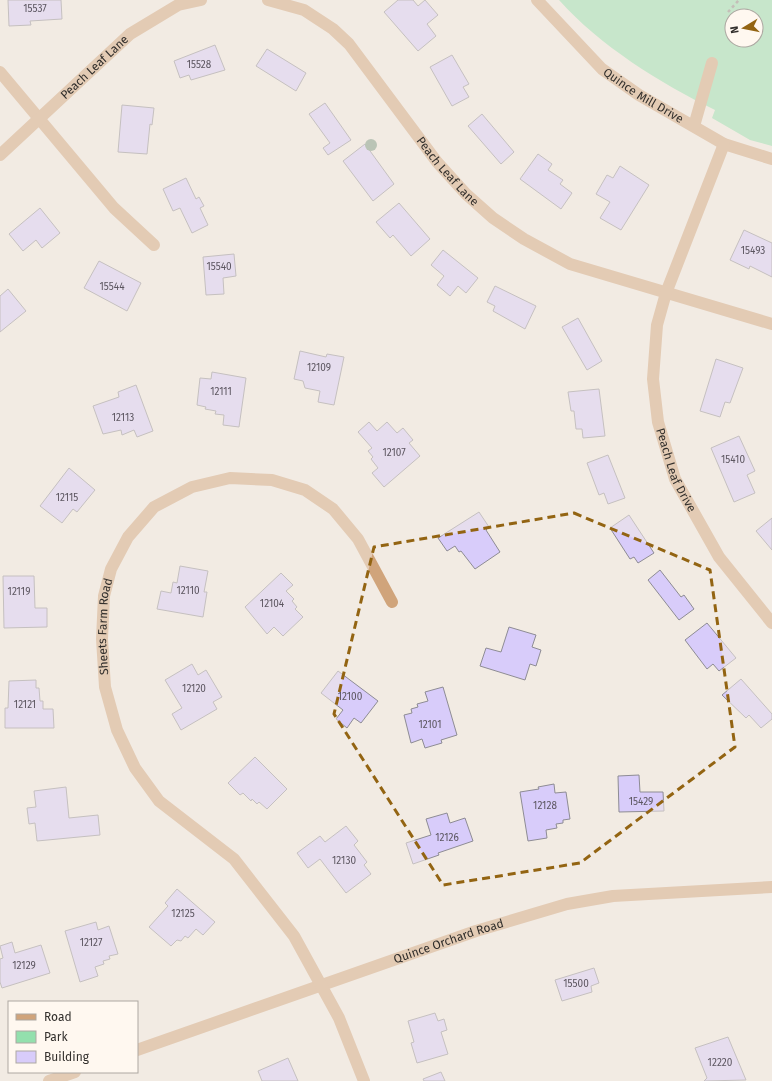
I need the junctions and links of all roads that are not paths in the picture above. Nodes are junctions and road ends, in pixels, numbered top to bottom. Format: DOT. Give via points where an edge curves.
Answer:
graph roads {
  1 [pos="201,0"];
  2 [pos="268,0"];
  3 [pos="537,0"];
  4 [pos="712,64"];
  5 [pos="0,72"];
  6 [pos="37,118"];
  7 [pos="694,126"];
  8 [pos="724,144"];
  9 [pos="0,155"];
  10 [pos="772,159"];
  11 [pos="154,245"];
  12 [pos="666,293"];
  13 [pos="772,324"];
  14 [pos="392,602"];
  15 [pos="772,623"];
  16 [pos="772,887"];
  17 [pos="320,986"];
  18 [pos="138,1050"];
  19 [pos="72,1073"];
  20 [pos="49,1081"];
  21 [pos="364,1081"];
  1 -- 6 [label="street, Peach Leaf Lane" via="178,5 130,34"];
  2 -- 12 [label="street, Peach Leaf Lane" via="304,10 333,29 349,44 437,162 466,194 493,218 524,239 570,264"];
  3 -- 7 [label="street, Quince Mill Drive" via="602,69 639,95"];
  4 -- 7 [label="street"];
  5 -- 6 [label="street"];
  6 -- 9 [label="street, Peach Leaf Lane"];
  6 -- 11 [label="street" via="114,208"];
  7 -- 8 [label="street, Quince Mill Drive"];
  8 -- 10 [label="street, Quince Mill Drive"];
  8 -- 12 [label="street, Peach Leaf Drive"];
  12 -- 13 [label="street"];
  12 -- 15 [label="street, Peach Leaf Drive" via="657,325 654,379 658,422 675,479 719,557"];
  14 -- 17 [label="street, Sheets Farm Road" via="358,540 333,509 304,490 272,480 230,478 192,487 154,507 128,537 111,569 104,596 102,639 105,687 117,730 135,768 159,801 234,859 294,936"];
  16 -- 17 [label="street, Quince Orchard Road" via="613,896 567,904 476,931"];
  17 -- 18 [label="street, Quince Orchard Road"];
  17 -- 21 [label="street, Sheets Farm Road" via="339,1018"];
  19 -- 20 [label="street"];
}
